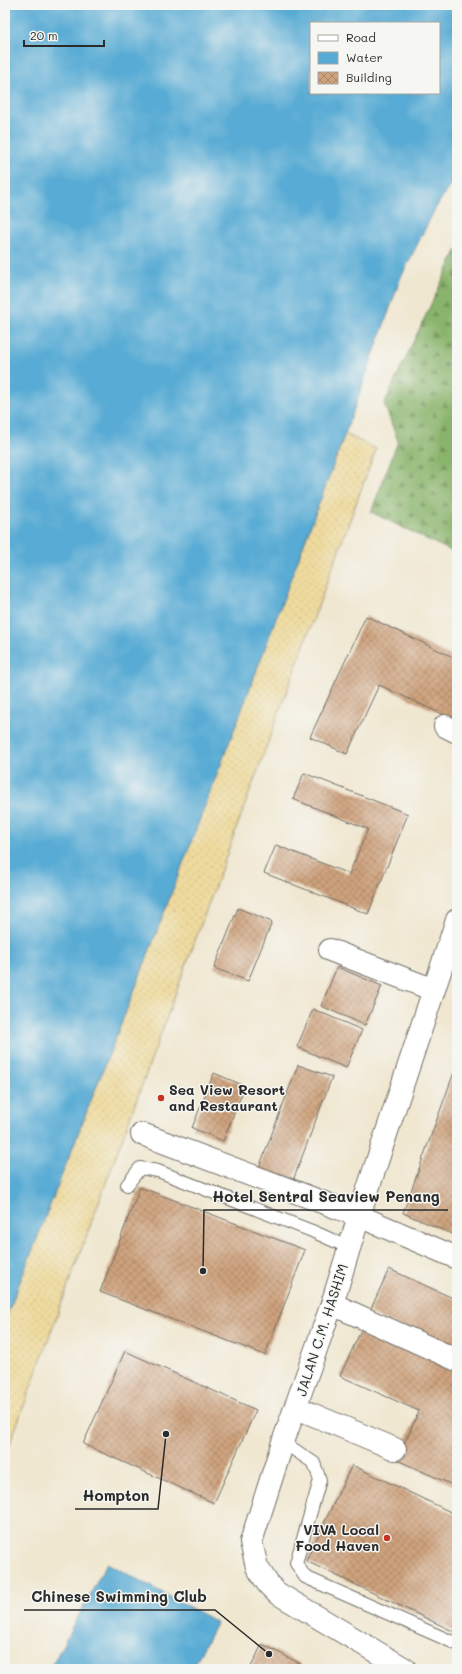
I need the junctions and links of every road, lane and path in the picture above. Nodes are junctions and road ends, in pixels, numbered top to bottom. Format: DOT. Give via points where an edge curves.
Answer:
graph roads {
  1 [pos="457,920"];
  2 [pos="330,950"];
  3 [pos="434,990"];
  4 [pos="142,1134"];
  5 [pos="127,1185"];
  6 [pos="359,1216"];
  7 [pos="350,1248"];
  8 [pos="457,1258"];
  9 [pos="332,1304"];
  10 [pos="457,1360"];
  11 [pos="297,1408"];
  12 [pos="284,1442"];
  13 [pos="395,1449"];
  14 [pos="457,1644"];
  15 [pos="406,1669"];
  1 -- 3 [label="street, JALAN C.M. HASHIM"];
  2 -- 3 [label="street"];
  3 -- 6 [label="street, JALAN C.M. HASHIM"];
  4 -- 6 [label="street"];
  5 -- 7 [label="lane" via="140,1168 158,1171"];
  6 -- 7 [label="street, JALAN C.M. HASHIM"];
  6 -- 8 [label="street"];
  7 -- 9 [label="street, JALAN C.M. HASHIM"];
  9 -- 10 [label="street"];
  9 -- 11 [label="street, JALAN C.M. HASHIM"];
  11 -- 12 [label="street, JALAN C.M. HASHIM"];
  11 -- 13 [label="street"];
  12 -- 14 [label="lane" via="314,1463 320,1480 296,1563 305,1577"];
  12 -- 15 [label="street, JALAN C.M. HASHIM" via="251,1542 256,1567 277,1593"];
}
